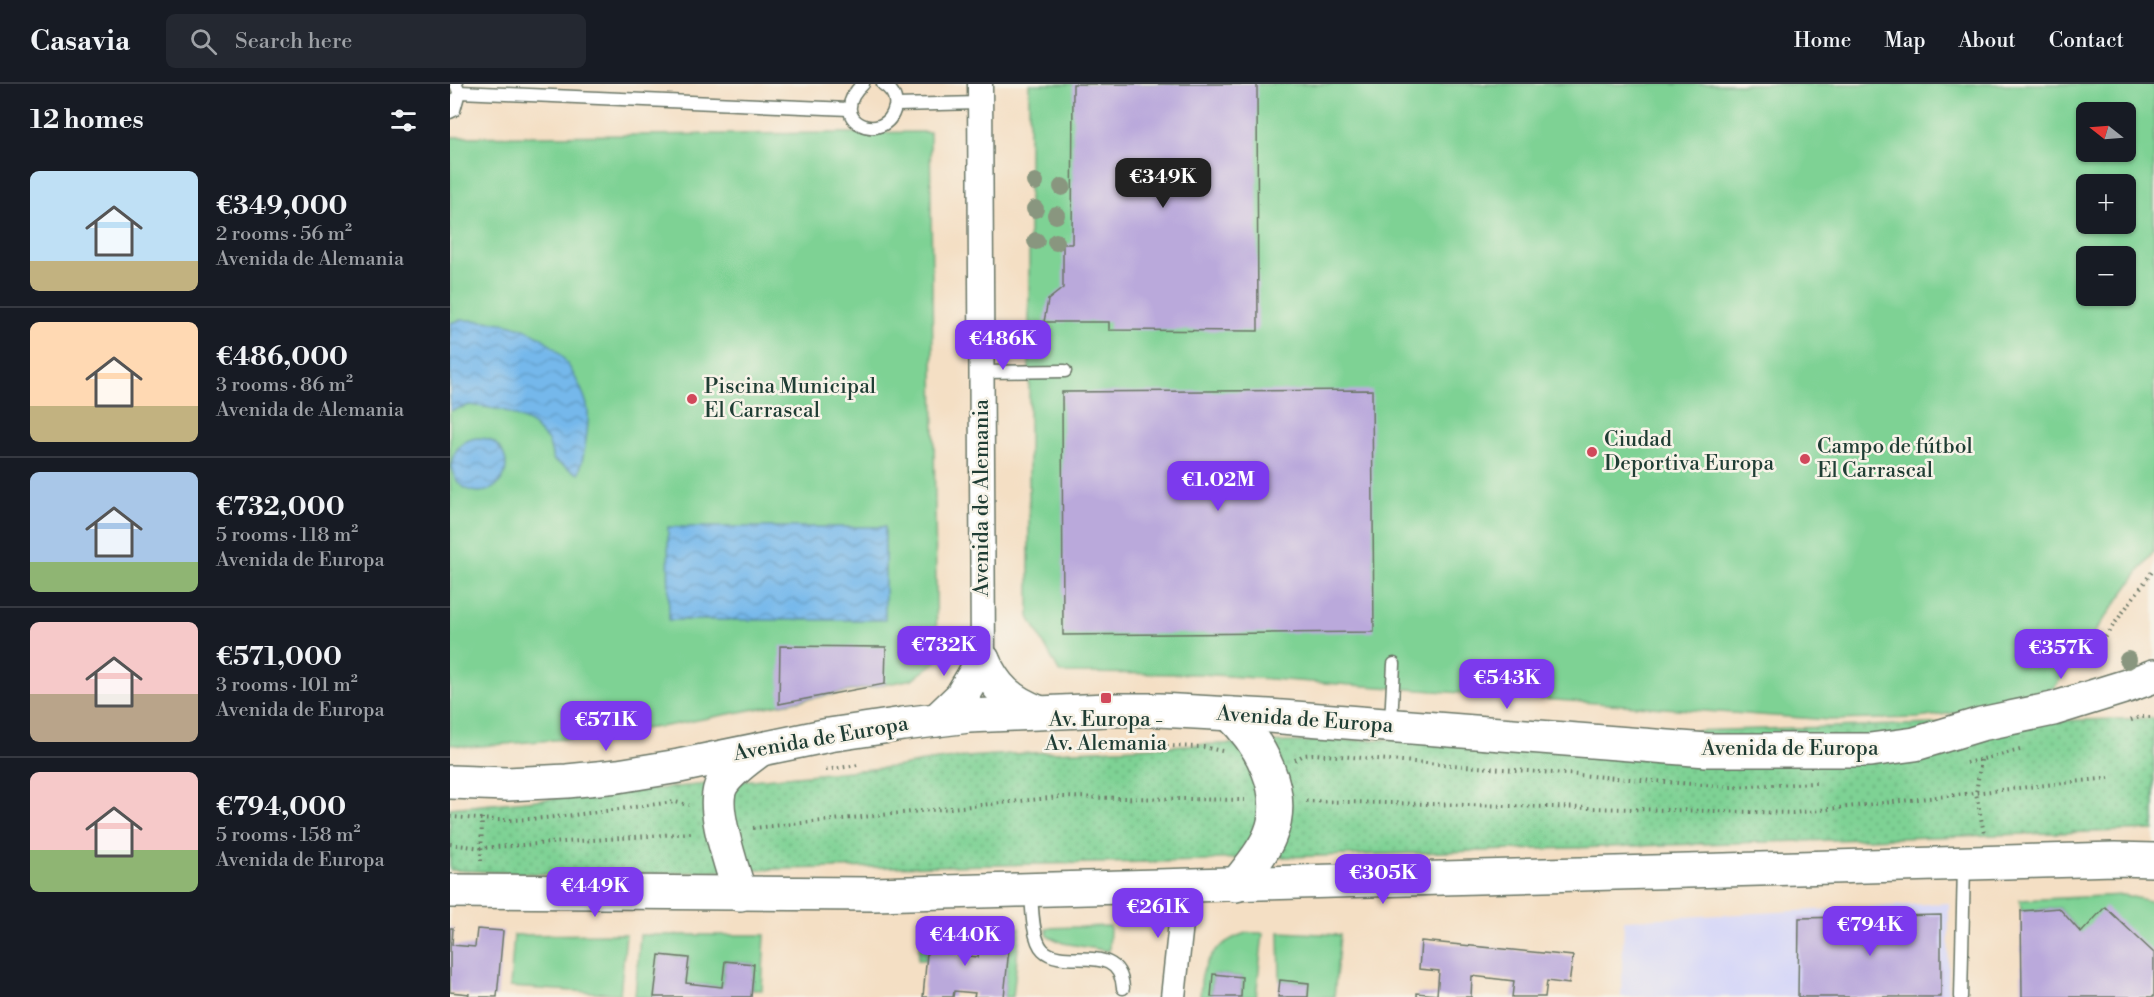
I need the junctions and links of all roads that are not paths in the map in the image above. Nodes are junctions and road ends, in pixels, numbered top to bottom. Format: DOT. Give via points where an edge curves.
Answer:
graph roads {
  1 [pos="863,84"];
  2 [pos="883,84"];
  3 [pos="457,88"];
  4 [pos="980,93"];
  5 [pos="896,105"];
  6 [pos="849,109"];
  7 [pos="450,112"];
  8 [pos="1065,371"];
  9 [pos="982,372"];
  10 [pos="983,660"];
  11 [pos="1394,664"];
  12 [pos="2154,675"];
  13 [pos="1038,712"];
  14 [pos="1230,714"];
  15 [pos="937,720"];
  16 [pos="1391,727"];
  17 [pos="763,748"];
  18 [pos="450,782"];
  19 [pos="2154,860"];
  20 [pos="1975,864"];
  21 [pos="1236,885"];
  22 [pos="1185,886"];
  23 [pos="1031,890"];
  24 [pos="465,892"];
  25 [pos="740,894"];
  26 [pos="1123,988"];
  27 [pos="1173,997"];
  28 [pos="1961,997"];
  1 -- 6 [label="lane" via="851,98"];
  2 -- 5 [label="lane" via="895,96"];
  3 -- 6 [label="lane"];
  3 -- 7 [label="lane"];
  4 -- 5 [label="lane"];
  4 -- 9 [label="street, Avenida de Alemania"];
  5 -- 6 [label="lane" via="888,121 874,127 858,124"];
  8 -- 9 [label="lane"];
  9 -- 10 [label="street, Avenida de Alemania"];
  10 -- 13 [label="main road" via="1013,701"];
  10 -- 15 [label="main road" via="961,697"];
  11 -- 16 [label="lane"];
  12 -- 16 [label="main road, Avenida de Europa" via="2053,709 1892,748 1707,750"];
  13 -- 14 [label="main road, Avenida de Europa" via="1149,710"];
  13 -- 15 [label="main road, Avenida de Europa"];
  14 -- 16 [label="main road, Avenida de Europa"];
  14 -- 21 [label="main road" via="1250,735 1268,769 1276,811 1267,843"];
  15 -- 17 [label="main road, Avenida de Europa"];
  17 -- 18 [label="main road, Avenida de Europa" via="618,776 537,783"];
  17 -- 25 [label="main road" via="722,783 717,798"];
  19 -- 20 [label="main road"];
  20 -- 21 [label="main road"];
  20 -- 28 [label="lane"];
  21 -- 22 [label="main road"];
  22 -- 23 [label="main road"];
  22 -- 27 [label="street"];
  23 -- 25 [label="main road"];
  23 -- 26 [label="lane" via="1033,918 1043,950 1056,957 1096,958 1110,964 1120,974"];
  24 -- 25 [label="main road"];
}
